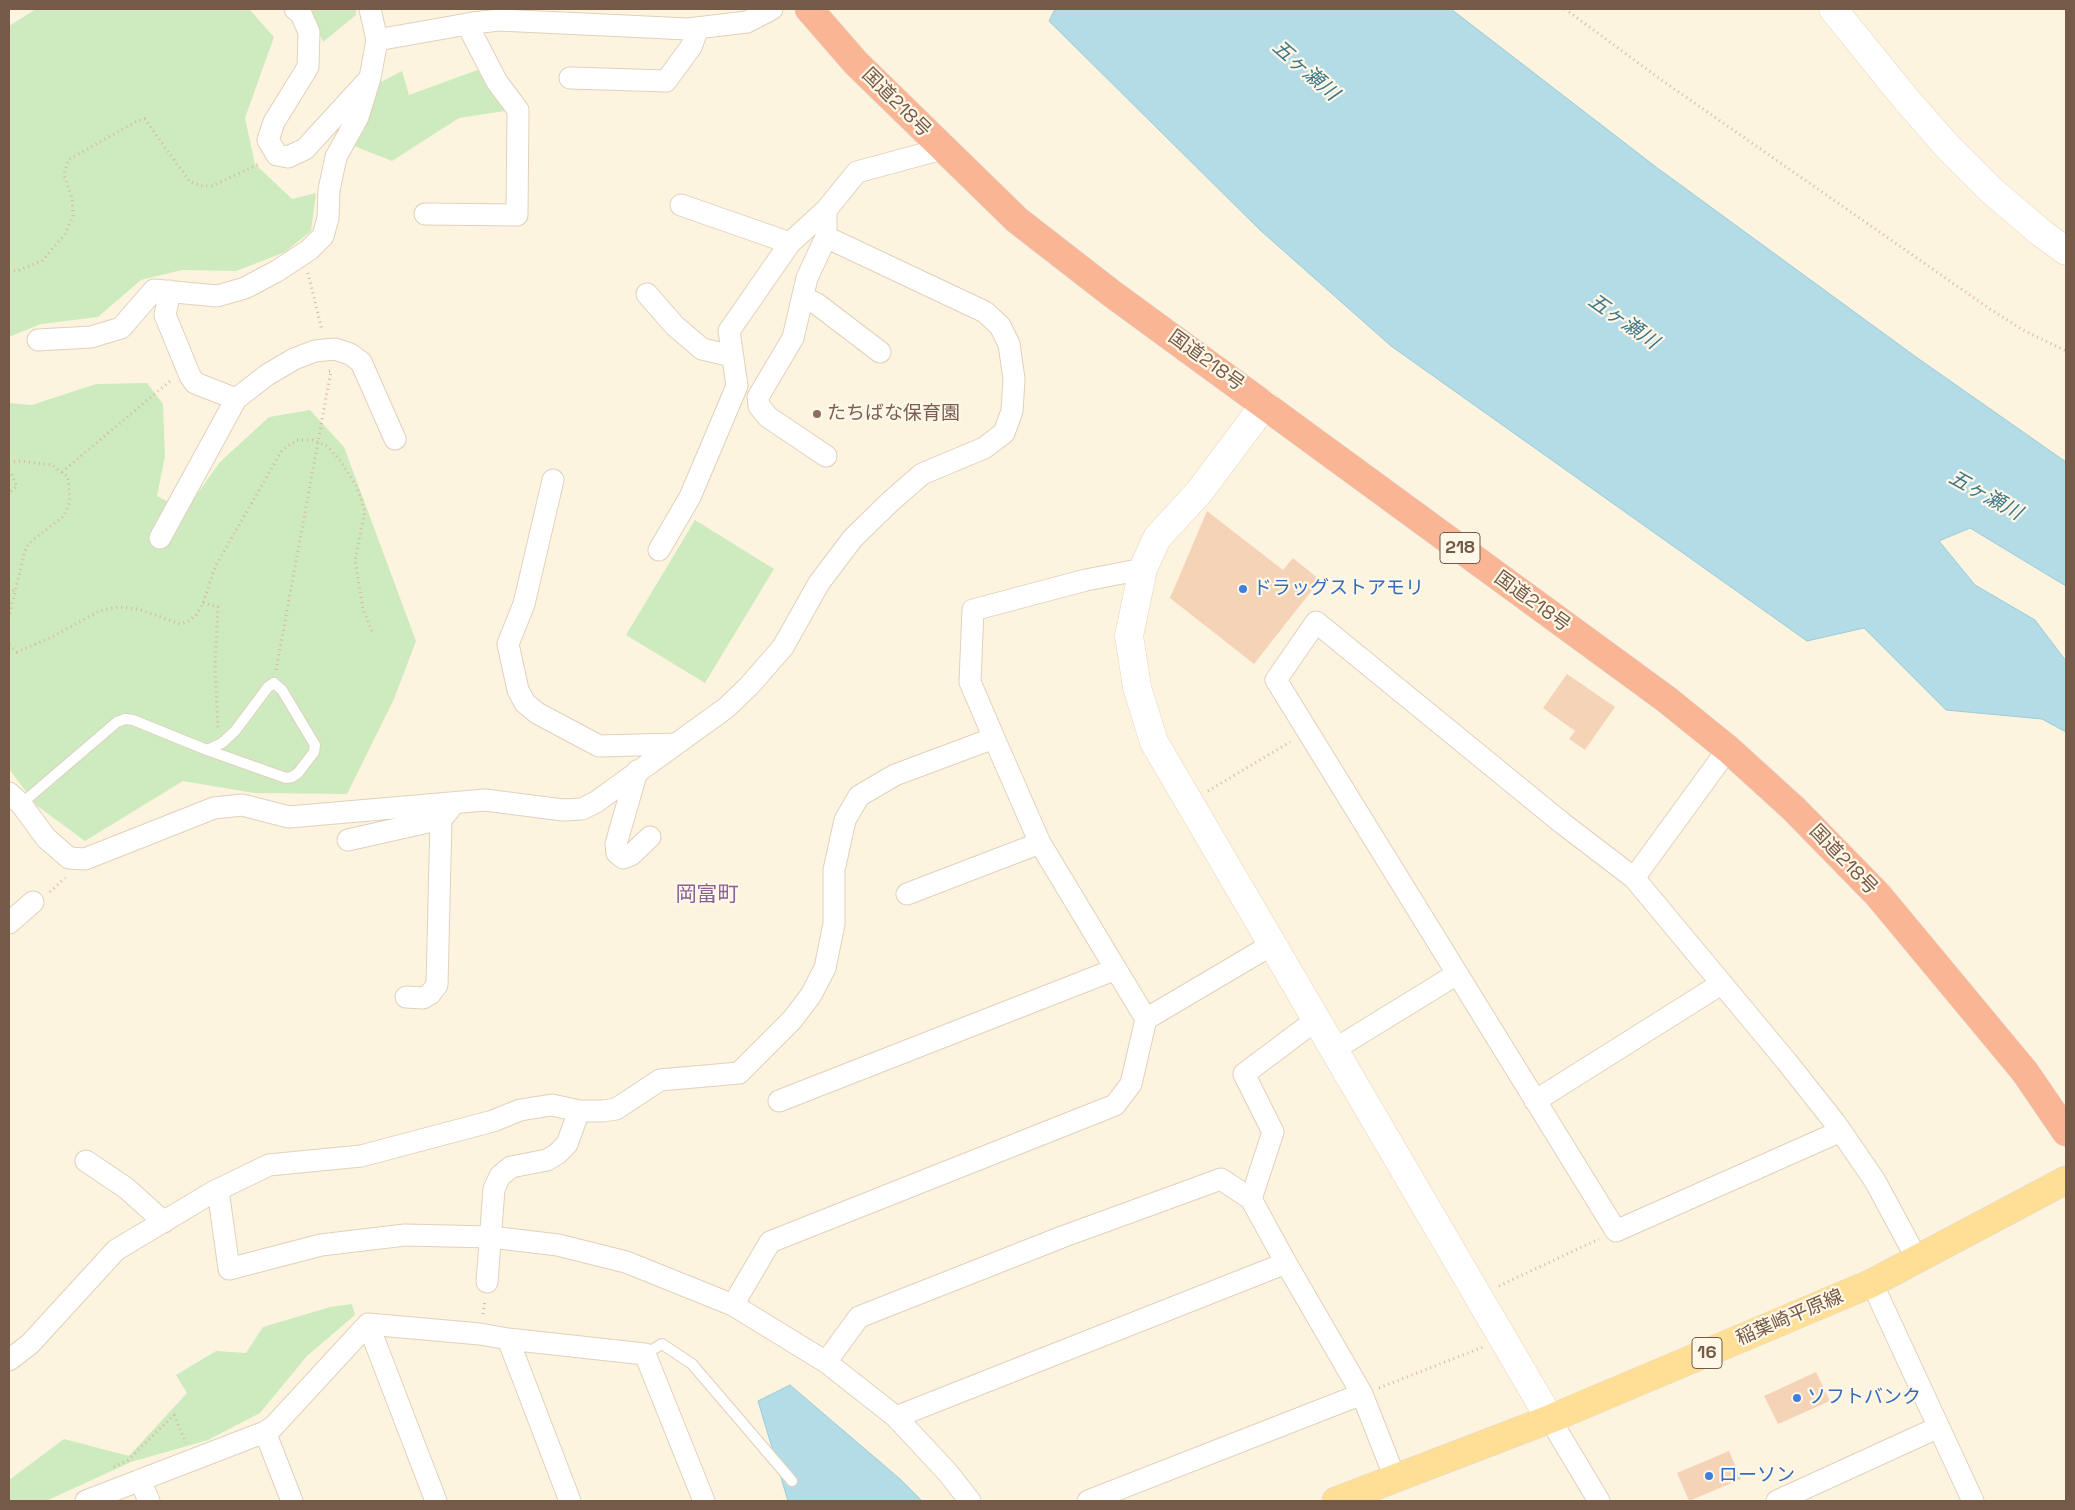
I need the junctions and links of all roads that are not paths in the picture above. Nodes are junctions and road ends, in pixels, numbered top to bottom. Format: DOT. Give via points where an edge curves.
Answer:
graph roads {
  1 [pos="295,9"];
  2 [pos="370,9"];
  3 [pos="772,9"];
  4 [pos="809,9"];
  5 [pos="1833,9"];
  6 [pos="499,14"];
  7 [pos="598,17"];
  8 [pos="467,24"];
  9 [pos="698,28"];
  10 [pos="377,40"];
  11 [pos="370,78"];
  12 [pos="570,78"];
  13 [pos="942,149"];
  14 [pos="681,205"];
  15 [pos="826,210"];
  16 [pos="424,214"];
  17 [pos="826,237"];
  18 [pos="790,243"];
  19 [pos="2066,251"];
  20 [pos="170,291"];
  21 [pos="647,294"];
  22 [pos="804,298"];
  23 [pos="38,340"];
  24 [pos="880,352"];
  25 [pos="732,356"];
  26 [pos="236,399"];
  27 [pos="1265,404"];
  28 [pos="395,439"];
  29 [pos="826,456"];
  30 [pos="553,480"];
  31 [pos="160,538"];
  32 [pos="659,550"];
  33 [pos="1143,568"];
  34 [pos="994,738"];
  35 [pos="675,744"];
  36 [pos="1728,749"];
  37 [pos="207,750"];
  38 [pos="637,771"];
  39 [pos="15,799"];
  40 [pos="456,802"];
  41 [pos="441,819"];
  42 [pos="650,837"];
  43 [pos="348,840"];
  44 [pos="1040,842"];
  45 [pos="1634,878"];
  46 [pos="907,894"];
  47 [pos="33,902"];
  48 [pos="9,923"];
  49 [pos="1273,944"];
  50 [pos="1116,969"];
  51 [pos="1457,974"];
  52 [pos="1721,984"];
  53 [pos="406,997"];
  54 [pos="1146,1019"];
  55 [pos="1316,1020"];
  56 [pos="1335,1049"];
  57 [pos="779,1101"];
  58 [pos="1535,1101"];
  59 [pos="579,1111"];
  60 [pos="1841,1131"];
  61 [pos="2066,1132"];
  62 [pos="86,1161"];
  63 [pos="2066,1180"];
  64 [pos="218,1190"];
  65 [pos="1251,1199"];
  66 [pos="164,1222"];
  67 [pos="491,1236"];
  68 [pos="1917,1259"];
  69 [pos="1286,1264"];
  70 [pos="487,1282"];
  71 [pos="1872,1283"];
  72 [pos="734,1305"];
  73 [pos="368,1324"];
  74 [pos="508,1339"];
  75 [pos="645,1354"];
  76 [pos="9,1360"];
  77 [pos="826,1362"];
  78 [pos="1362,1394"];
  79 [pos="896,1417"];
  80 [pos="1550,1419"];
  81 [pos="1939,1427"];
  82 [pos="265,1432"];
  83 [pos="1396,1478"];
  84 [pos="140,1480"];
  85 [pos="792,1481"];
  86 [pos="86,1501"];
  87 [pos="148,1501"];
  88 [pos="292,1501"];
  89 [pos="436,1501"];
  90 [pos="570,1501"];
  91 [pos="704,1501"];
  92 [pos="970,1501"];
  93 [pos="1088,1501"];
  94 [pos="1336,1501"];
  95 [pos="1599,1501"];
  96 [pos="1777,1501"];
  97 [pos="1973,1501"];
  1 -- 11 [label="street" via="301,14 309,32 310,52 308,67 274,122 268,140 277,156 288,157 305,149"];
  2 -- 10 [label="street"];
  3 -- 9 [label="street" via="747,22"];
  4 -- 13 [label="highway, 国道218号 / 218"];
  5 -- 19 [label="street" via="1947,146 1991,190"];
  6 -- 7 [label="street"];
  6 -- 8 [label="street"];
  7 -- 9 [label="street"];
  8 -- 10 [label="street"];
  8 -- 16 [label="street" via="497,82 518,110 517,215"];
  9 -- 12 [label="street" via="691,47 666,81"];
  10 -- 11 [label="street"];
  11 -- 20 [label="street" via="358,117 336,157 329,190 328,218 322,236 303,254 245,288 217,296"];
  13 -- 15 [label="street" via="857,172"];
  13 -- 27 [label="highway, 国道218号 / 218" via="1017,220"];
  14 -- 18 [label="street"];
  15 -- 17 [label="street"];
  15 -- 18 [label="street"];
  17 -- 22 [label="street" via="807,278"];
  17 -- 35 [label="street" via="985,312 1000,326 1009,344 1014,379 1012,411 1004,433 984,448 922,474 891,501 860,532 819,583 783,646 749,686 726,708"];
  18 -- 25 [label="street" via="729,330"];
  20 -- 23 [label="street" via="154,290 121,328 92,337"];
  20 -- 26 [label="street" via="165,315 195,383"];
  21 -- 25 [label="street" via="675,326 702,349"];
  22 -- 24 [label="street" via="818,304"];
  22 -- 29 [label="street" via="793,338 758,397 759,406 768,417"];
  25 -- 32 [label="street" via="737,386 690,497"];
  26 -- 28 [label="street" via="267,374 294,359 315,351 335,350 350,354 361,362"];
  26 -- 31 [label="street"];
  27 -- 33 [label="street" via="1200,491 1157,538"];
  27 -- 36 [label="highway, 国道218号 / 218"];
  30 -- 35 [label="street" via="524,604 508,644 518,690 525,703 537,713 599,746"];
  33 -- 34 [label="street" via="973,610 970,682"];
  33 -- 49 [label="street" via="1129,636 1137,687 1154,742"];
  34 -- 44 [label="street"];
  34 -- 59 [label="street" via="895,775 859,796 846,820 834,870 834,924 825,968 811,995 792,1020 740,1073 660,1080 616,1109"];
  35 -- 38 [label="street"];
  36 -- 45 [label="street"];
  36 -- 61 [label="highway, 国道218号 / 218" via="1826,840 1878,895 2025,1072"];
  37 -- 37 [label="lane" via="286,778 298,773 314,752 315,745 282,690 274,683 235,731"];
  37 -- 39 [label="lane" via="125,719"];
  38 -- 40 [label="street" via="582,809 563,810 485,800"];
  38 -- 42 [label="street" via="616,844 617,854 623,858 631,855"];
  39 -- 40 [label="street" via="46,838 69,858 85,859 214,808 242,805 289,817"];
  40 -- 41 [label="street"];
  41 -- 43 [label="street"];
  41 -- 53 [label="street" via="437,985 422,998"];
  44 -- 46 [label="street"];
  44 -- 50 [label="street"];
  45 -- 51 [label="street" via="1316,622 1276,680"];
  45 -- 52 [label="street"];
  47 -- 48 [label="street"];
  49 -- 54 [label="street"];
  49 -- 55 [label="street"];
  50 -- 54 [label="street"];
  50 -- 57 [label="street"];
  51 -- 56 [label="street"];
  51 -- 58 [label="street"];
  52 -- 58 [label="street"];
  52 -- 60 [label="street"];
  54 -- 72 [label="street" via="1131,1084 1115,1105 770,1242"];
  55 -- 56 [label="street"];
  55 -- 65 [label="street" via="1244,1074 1273,1132"];
  56 -- 80 [label="street"];
  58 -- 60 [label="street" via="1616,1231"];
  59 -- 64 [label="street" via="552,1105 520,1110 493,1121 361,1156 270,1165"];
  59 -- 67 [label="street" via="567,1144 557,1154 547,1160 511,1167 500,1176 494,1189"];
  60 -- 68 [label="street" via="1875,1181"];
  62 -- 66 [label="street" via="126,1188"];
  63 -- 68 [label="main road, 稲葉崎平原線 / 16"];
  64 -- 66 [label="street"];
  64 -- 67 [label="street" via="229,1268 321,1245 405,1235"];
  65 -- 69 [label="street"];
  65 -- 77 [label="street" via="1221,1179 1062,1237 859,1317"];
  66 -- 76 [label="street" via="116,1250 30,1344"];
  67 -- 70 [label="street"];
  67 -- 72 [label="street" via="558,1245 626,1262"];
  68 -- 71 [label="main road, 稲葉崎平原線 / 16"];
  69 -- 78 [label="street"];
  69 -- 79 [label="street"];
  71 -- 80 [label="main road, 稲葉崎平原線 / 16"];
  71 -- 81 [label="street"];
  72 -- 77 [label="street"];
  73 -- 74 [label="street"];
  73 -- 82 [label="street"];
  73 -- 89 [label="street"];
  74 -- 75 [label="street"];
  74 -- 90 [label="street"];
  75 -- 85 [label="lane" via="662,1344 692,1364"];
  75 -- 91 [label="street"];
  77 -- 79 [label="street"];
  78 -- 83 [label="street"];
  78 -- 93 [label="street"];
  79 -- 92 [label="street"];
  80 -- 83 [label="main road, 稲葉崎平原線 / 16"];
  80 -- 95 [label="street"];
  81 -- 96 [label="street"];
  81 -- 97 [label="street"];
  82 -- 84 [label="street"];
  82 -- 88 [label="street"];
  83 -- 94 [label="main road, 稲葉崎平原線 / 16"];
  84 -- 86 [label="street"];
  84 -- 87 [label="street"];
}
